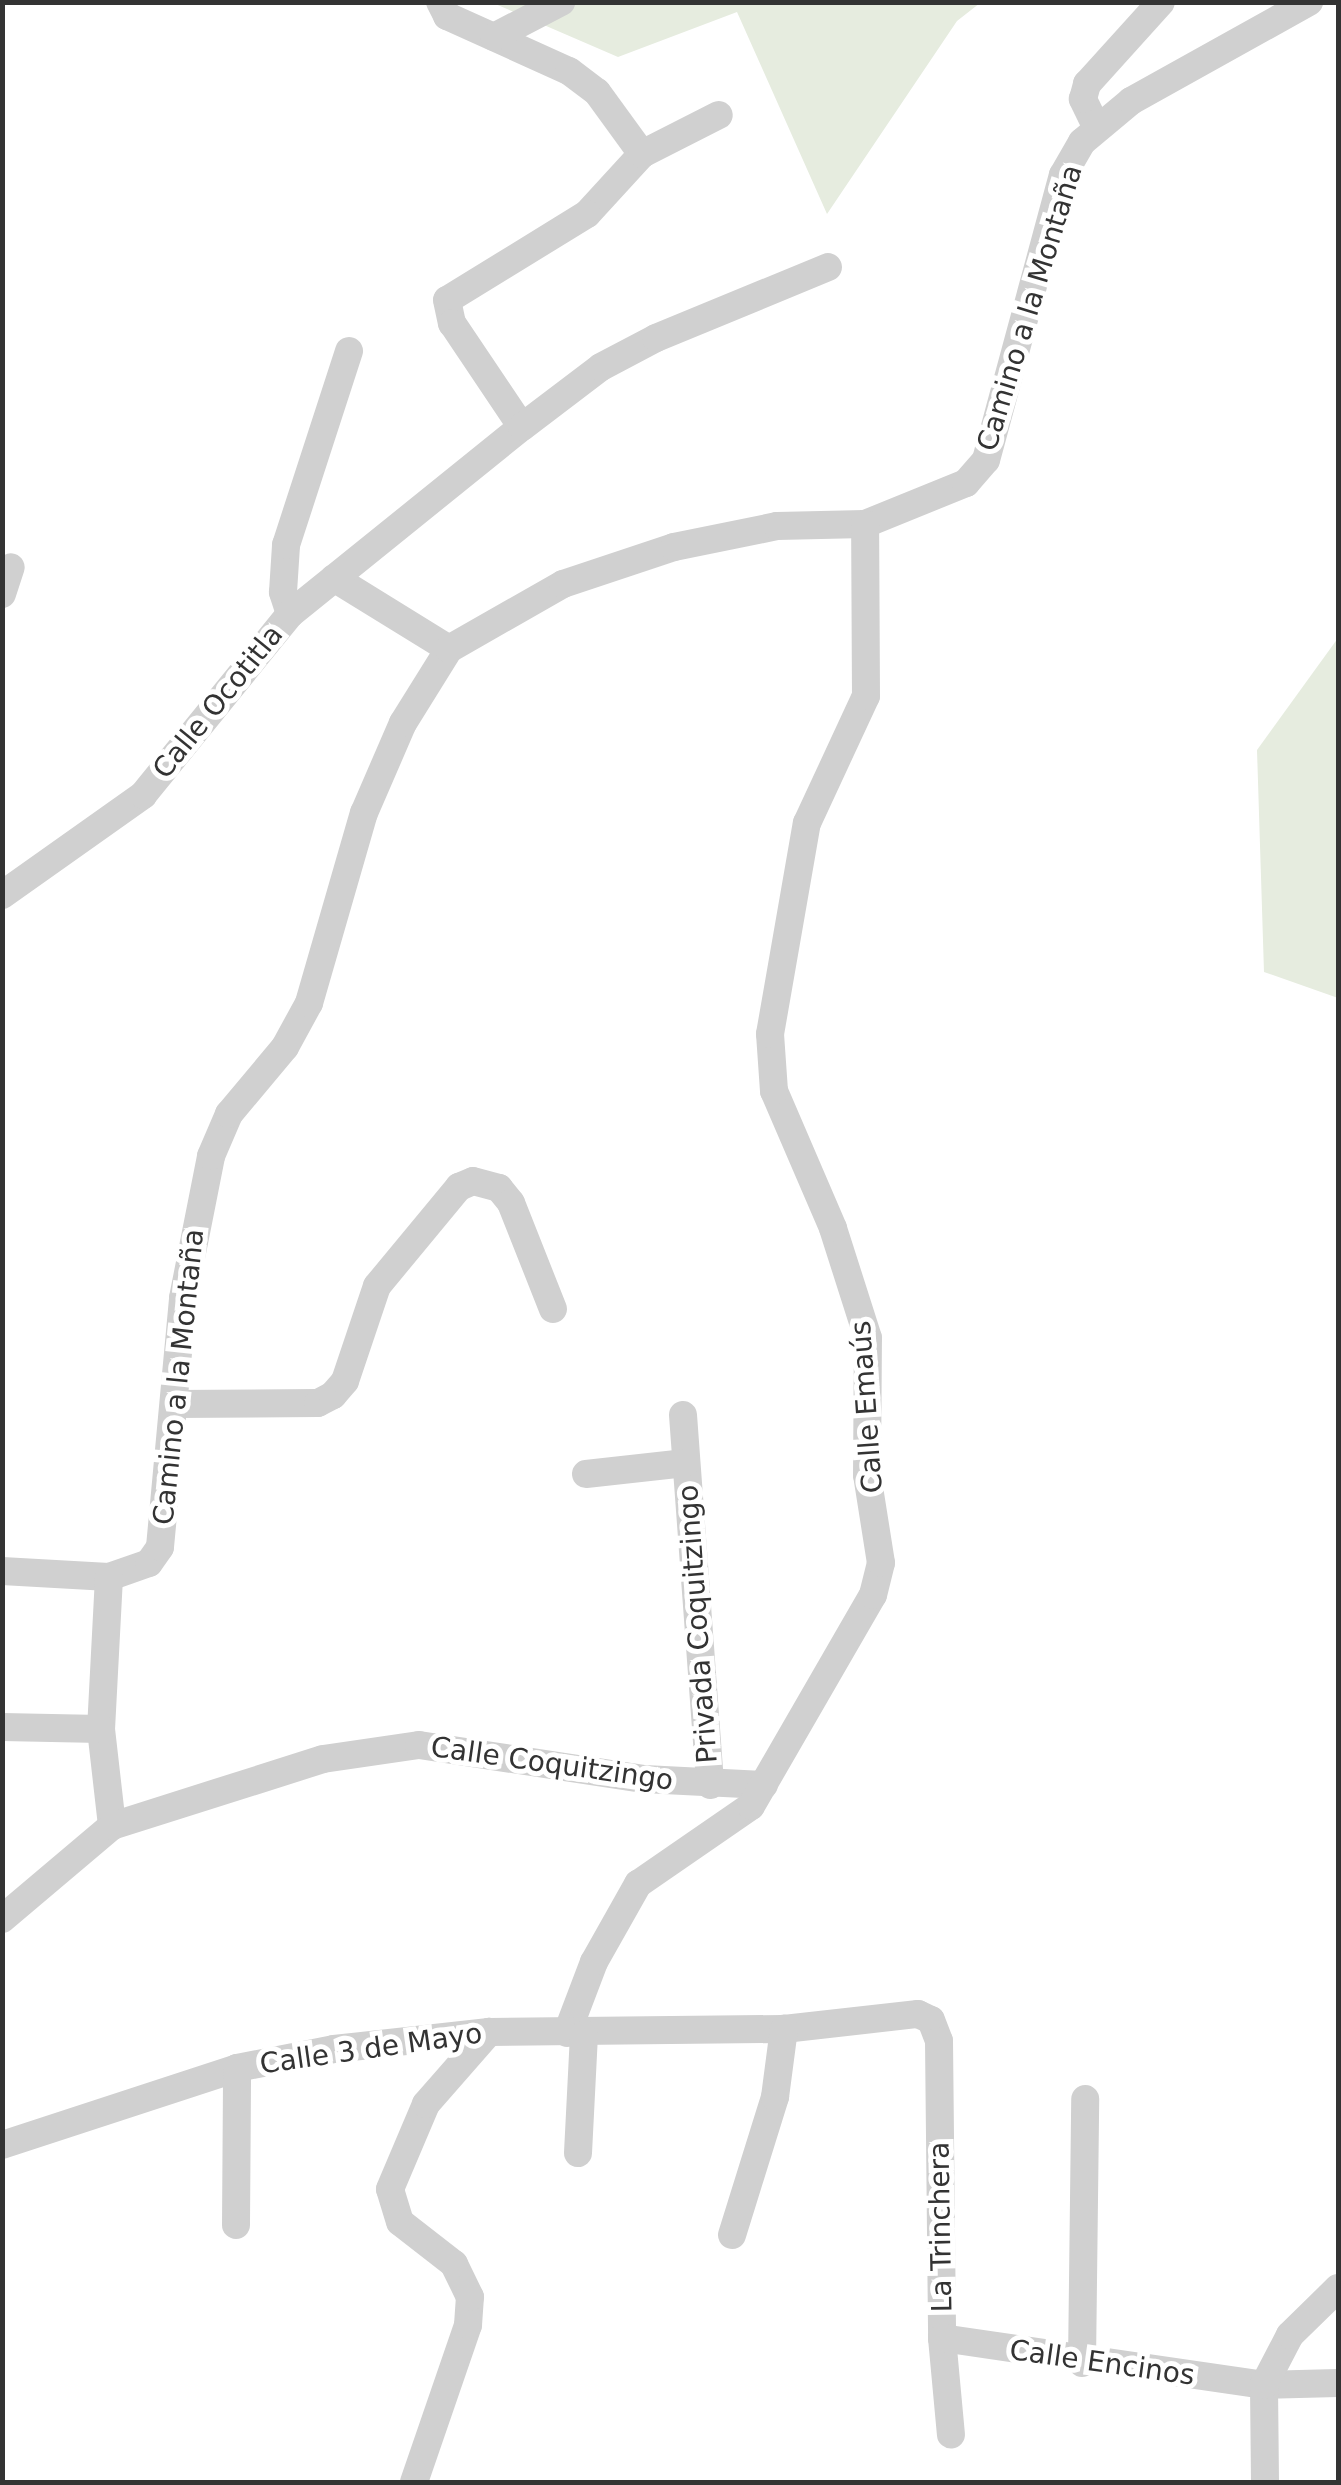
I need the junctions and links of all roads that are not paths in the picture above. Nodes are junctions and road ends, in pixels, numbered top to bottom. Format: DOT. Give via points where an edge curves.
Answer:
graph roads {
  1 [pos="440,2"];
  2 [pos="560,2"];
  3 [pos="1161,2"];
  4 [pos="1309,2"];
  5 [pos="494,37"];
  6 [pos="718,115"];
  7 [pos="1095,124"];
  8 [pos="642,154"];
  9 [pos="828,267"];
  10 [pos="349,351"];
  11 [pos="522,426"];
  12 [pos="865,524"];
  13 [pos="12,567"];
  14 [pos="334,578"];
  15 [pos="2,594"];
  16 [pos="290,614"];
  17 [pos="449,649"];
  18 [pos="2,896"];
  19 [pos="553,1309"];
  20 [pos="175,1404"];
  21 [pos="683,1415"];
  22 [pos="686,1463"];
  23 [pos="586,1474"];
  24 [pos="2,1571"];
  25 [pos="110,1577"];
  26 [pos="2,1728"];
  27 [pos="101,1730"];
  28 [pos="710,1784"];
  29 [pos="764,1785"];
  30 [pos="112,1826"];
  31 [pos="2,1919"];
  32 [pos="930,2020"];
  33 [pos="784,2028"];
  34 [pos="490,2032"];
  35 [pos="576,2034"];
  36 [pos="441,2035"];
  37 [pos="237,2068"];
  38 [pos="452,2072"];
  39 [pos="1085,2099"];
  40 [pos="2,2145"];
  41 [pos="578,2153"];
  42 [pos="236,2225"];
  43 [pos="732,2235"];
  44 [pos="1338,2288"];
  45 [pos="942,2338"];
  46 [pos="1082,2363"];
  47 [pos="1338,2383"];
  48 [pos="1264,2385"];
  49 [pos="952,2435"];
  50 [pos="414,2482"];
  51 [pos="1265,2482"];
  1 -- 5 [label="street" via="447,16"];
  2 -- 5 [label="street"];
  3 -- 7 [label="street" via="1087,84 1083,99"];
  4 -- 7 [label="street, Camino a la Montaña"];
  5 -- 8 [label="street" via="569,71 597,92"];
  6 -- 8 [label="street"];
  7 -- 12 [label="street, Camino a la Montaña" via="1063,176 986,460 966,482 932,500"];
  8 -- 11 [label="street" via="588,214 492,267 448,300 452,322"];
  9 -- 11 [label="street, Calle Ocotitla" via="656,338 601,368"];
  10 -- 16 [label="street" via="286,546 283,592"];
  11 -- 14 [label="street, Calle Ocotitla"];
  12 -- 17 [label="street, Camino a la Montaña" via="777,526 674,548 562,584"];
  12 -- 29 [label="street, Calle Emaús" via="866,696 808,823 770,1034 774,1091 833,1228 868,1338 867,1474 881,1563 873,1595"];
  13 -- 15 [label="street"];
  14 -- 16 [label="street, Calle Ocotitla"];
  14 -- 17 [label="street"];
  16 -- 18 [label="street, Calle Ocotitla" via="143,795"];
  17 -- 20 [label="street, Camino a la Montaña" via="403,724 364,814 309,1003 285,1047 230,1114 211,1156 183,1298"];
  19 -- 20 [label="street" via="510,1204 498,1188 474,1182 459,1187 378,1286 345,1381 333,1395 318,1402"];
  20 -- 25 [label="street, Camino a la Montaña" via="160,1547 148,1564"];
  21 -- 22 [label="street, Privada Coquitzingo"];
  22 -- 23 [label="street, Privada Coquitzingo"];
  22 -- 28 [label="street, Privada Coquitzingo"];
  24 -- 25 [label="street, Camino a la Montaña"];
  25 -- 27 [label="street"];
  26 -- 27 [label="street"];
  27 -- 30 [label="street"];
  28 -- 29 [label="street, Calle Coquitzingo"];
  28 -- 30 [label="street, Calle Coquitzingo" via="419,1746 323,1758"];
  29 -- 35 [label="street, Calle Emaús" via="731,1824 638,1884 594,1962"];
  30 -- 31 [label="street"];
  32 -- 33 [label="street, Calle 3 de Mayo" via="907,2013"];
  32 -- 45 [label="street, La Trinchera" via="939,2042"];
  33 -- 35 [label="street, Calle 3 de Mayo"];
  33 -- 43 [label="street" via="776,2097"];
  34 -- 35 [label="street, Calle 3 de Mayo"];
  34 -- 36 [label="street, Calle 3 de Mayo"];
  34 -- 38 [label="street"];
  35 -- 41 [label="street, Calle Emaús"];
  36 -- 37 [label="street, Calle 3 de Mayo"];
  36 -- 38 [label="street"];
  37 -- 40 [label="street, Calle 3 de Mayo"];
  37 -- 42 [label="street"];
  38 -- 50 [label="street" via="426,2104 390,2190 400,2222 454,2264 470,2297 468,2325"];
  39 -- 46 [label="street"];
  44 -- 48 [label="street" via="1290,2335"];
  45 -- 46 [label="street, Calle Encinos"];
  45 -- 49 [label="street, La Trinchera"];
  46 -- 48 [label="street, Calle Encinos"];
  47 -- 48 [label="street, Calle Encinos"];
  48 -- 51 [label="street"];
}
